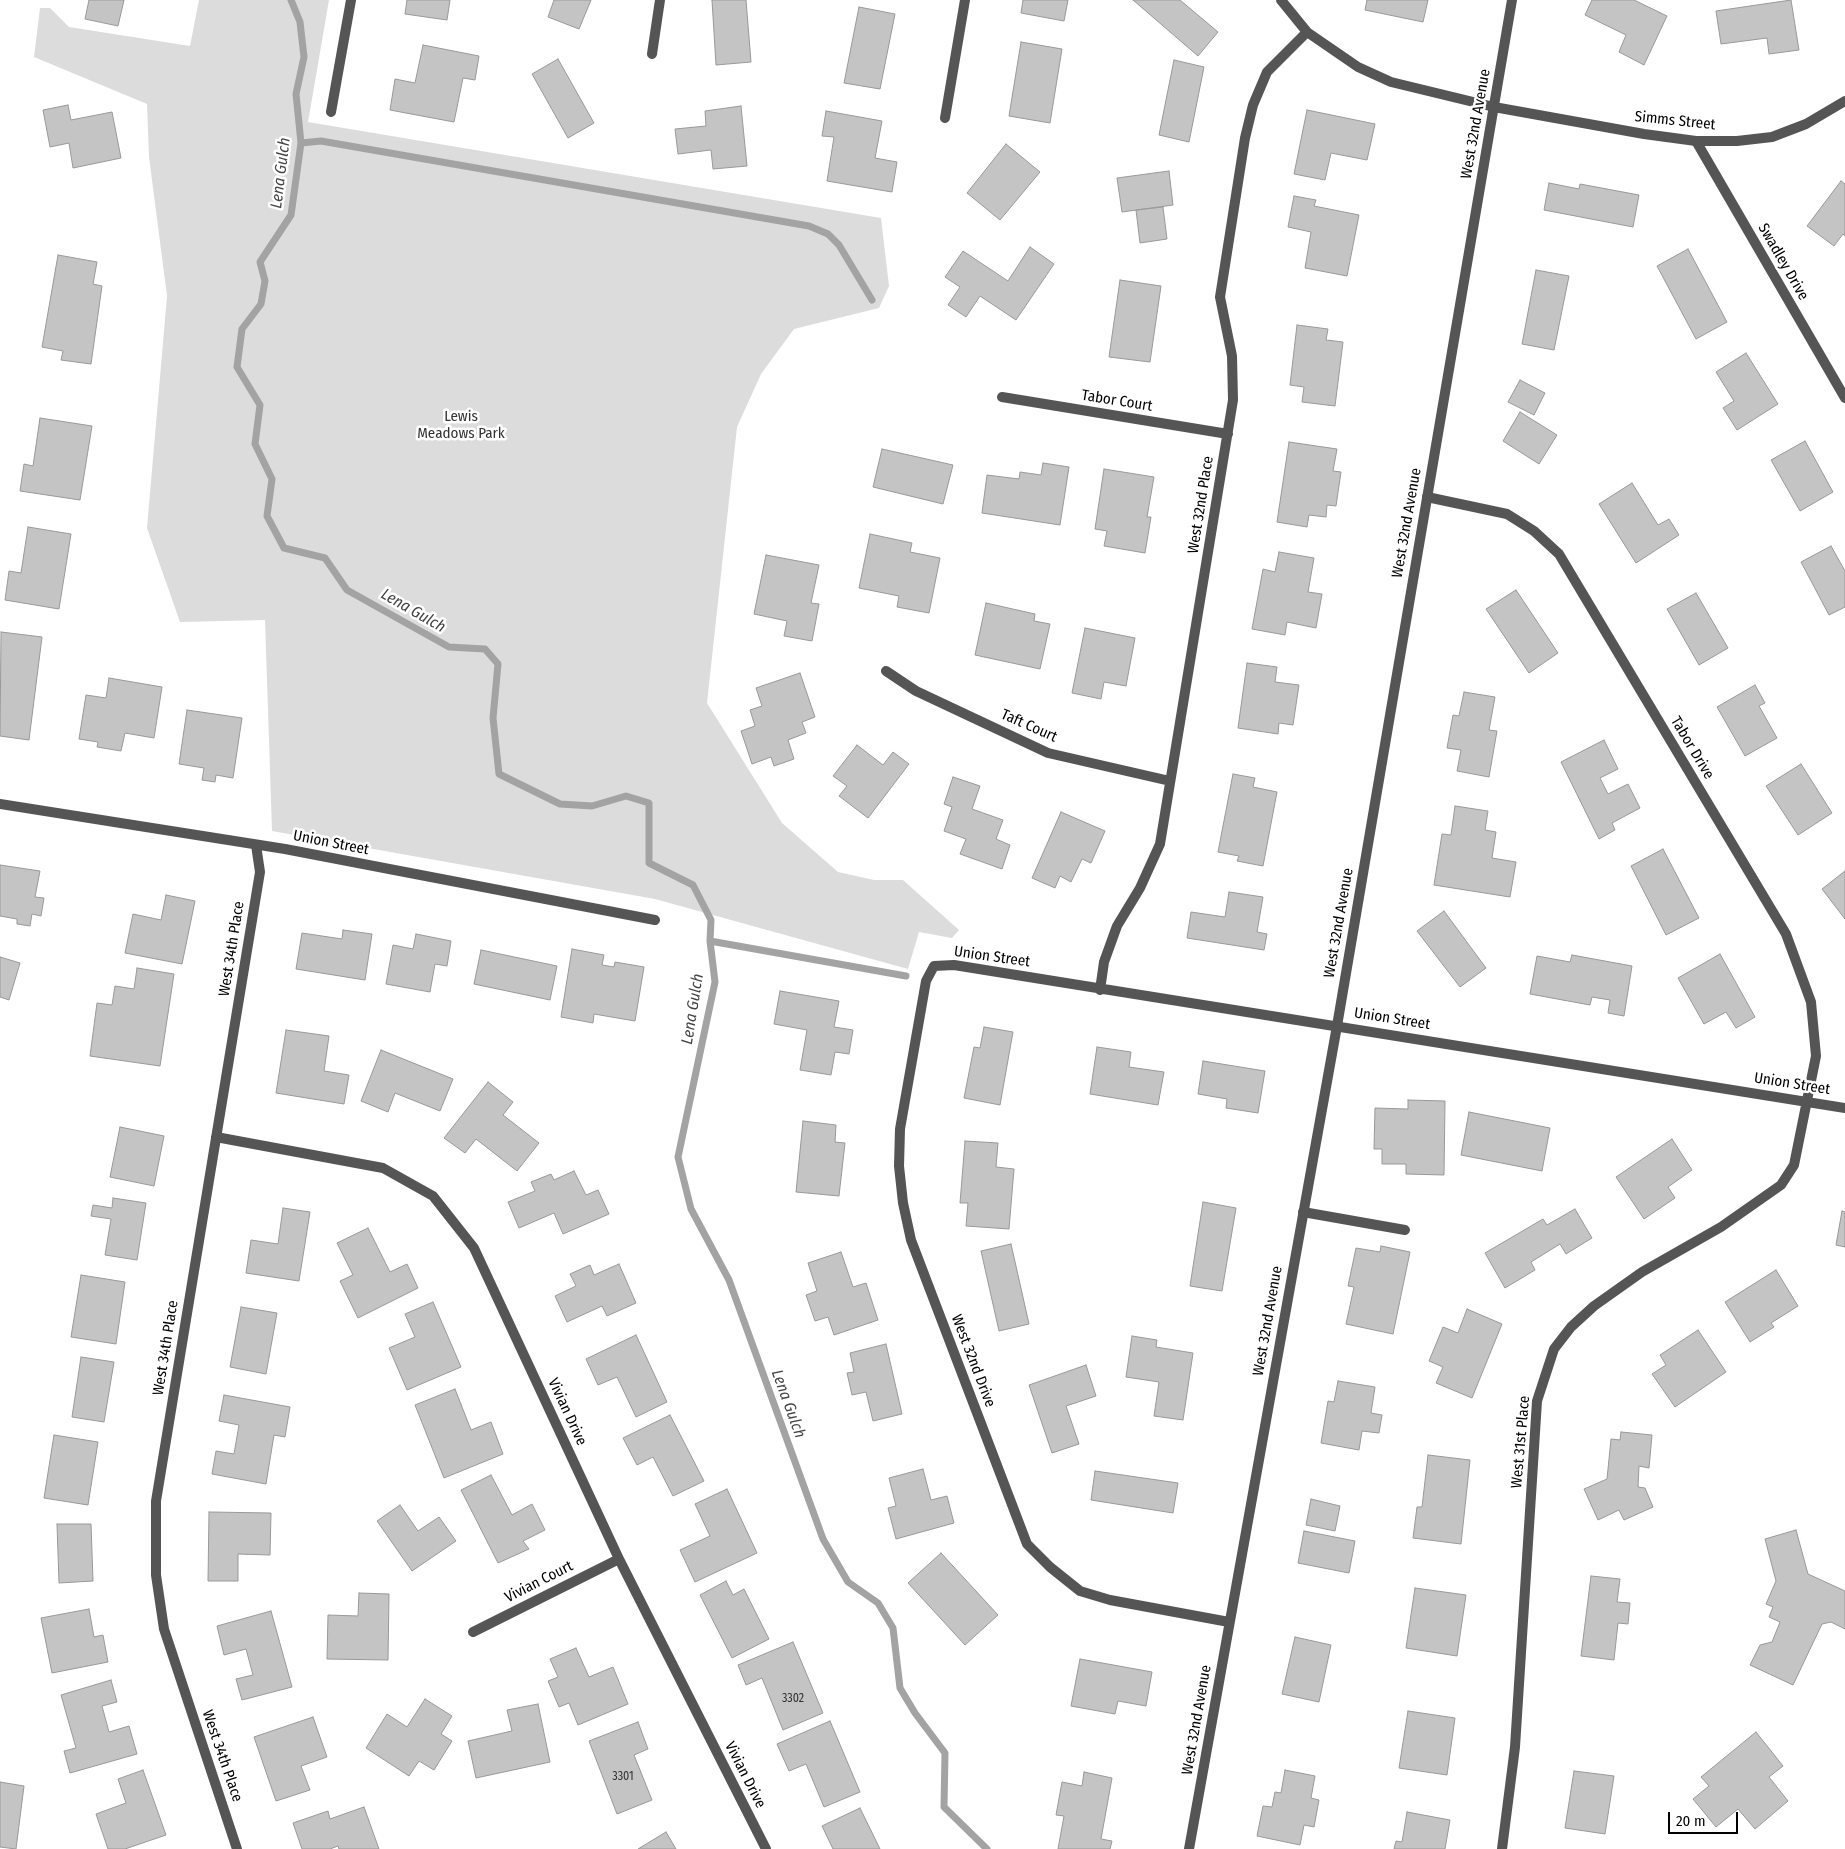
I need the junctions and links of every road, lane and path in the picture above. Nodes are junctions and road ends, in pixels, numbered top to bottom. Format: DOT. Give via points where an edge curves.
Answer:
graph roads {
  1 [pos="351,0"];
  2 [pos="660,0"];
  3 [pos="965,0"];
  4 [pos="1281,0"];
  5 [pos="1512,0"];
  6 [pos="1307,32"];
  7 [pos="652,54"];
  8 [pos="1845,101"];
  9 [pos="1494,107"];
  10 [pos="331,112"];
  11 [pos="945,118"];
  12 [pos="1696,141"];
  13 [pos="1002,397"];
  14 [pos="1845,398"];
  15 [pos="1228,434"];
  16 [pos="1427,497"];
  17 [pos="886,671"];
  18 [pos="1170,781"];
  19 [pos="0,804"];
  20 [pos="256,845"];
  21 [pos="655,920"];
  22 [pos="934,966"];
  23 [pos="1100,990"];
  24 [pos="1337,1026"];
  25 [pos="1807,1102"];
  26 [pos="1845,1108"];
  27 [pos="216,1136"];
  28 [pos="1303,1212"];
  29 [pos="1405,1230"];
  30 [pos="619,1559"];
  31 [pos="1229,1622"];
  32 [pos="473,1632"];
  33 [pos="237,1849"];
  34 [pos="766,1849"];
  35 [pos="1188,1849"];
  36 [pos="1502,1849"];
  1 -- 10 [label="street"];
  2 -- 7 [label="street"];
  3 -- 11 [label="street"];
  4 -- 6 [label="street, Simms Street"];
  5 -- 9 [label="street, West 32nd Avenue"];
  6 -- 9 [label="street, Simms Street" via="1358,68 1391,82"];
  6 -- 15 [label="street, West 32nd Place" via="1267,72 1253,104 1245,138 1220,296 1232,356"];
  8 -- 12 [label="street, Simms Street" via="1806,124 1772,136 1737,141"];
  9 -- 12 [label="street, Simms Street"];
  9 -- 16 [label="street, West 32nd Avenue"];
  12 -- 14 [label="street, Swadley Drive"];
  13 -- 15 [label="street, Tabor Court"];
  15 -- 18 [label="street, West 32nd Place"];
  16 -- 24 [label="street, West 32nd Avenue"];
  16 -- 25 [label="street, Tabor Drive" via="1506,514 1534,531 1559,554 1786,934 1811,1002 1816,1056"];
  17 -- 18 [label="street, Taft Court" via="916,691 1048,753"];
  18 -- 23 [label="street, West 32nd Place" via="1160,844 1140,888 1117,926 1104,962"];
  19 -- 20 [label="street, Union Street"];
  20 -- 21 [label="street, Union Street"];
  20 -- 27 [label="street, West 34th Place" via="260,872"];
  22 -- 23 [label="street, Union Street" via="954,965"];
  22 -- 31 [label="street, West 32nd Drive" via="926,981 900,1130 903,1203 911,1240 1027,1544 1080,1591 1110,1600"];
  23 -- 24 [label="street, Union Street"];
  24 -- 25 [label="street, Union Street"];
  24 -- 28 [label="street, West 32nd Avenue"];
  25 -- 26 [label="street, Union Street"];
  25 -- 36 [label="street, West 31st Place" via="1794,1165 1781,1185 1721,1227 1642,1272 1594,1306 1571,1327 1554,1350 1537,1401 1515,1747"];
  27 -- 30 [label="street, Vivian Drive" via="382,1168 433,1196 474,1248"];
  27 -- 33 [label="street, West 34th Place" via="156,1501 156,1575 164,1629"];
  28 -- 29 [label="street"];
  28 -- 31 [label="street, West 32nd Avenue"];
  30 -- 32 [label="street, Vivian Court"];
  30 -- 34 [label="street, Vivian Drive"];
  31 -- 35 [label="street, West 32nd Avenue"];
}
